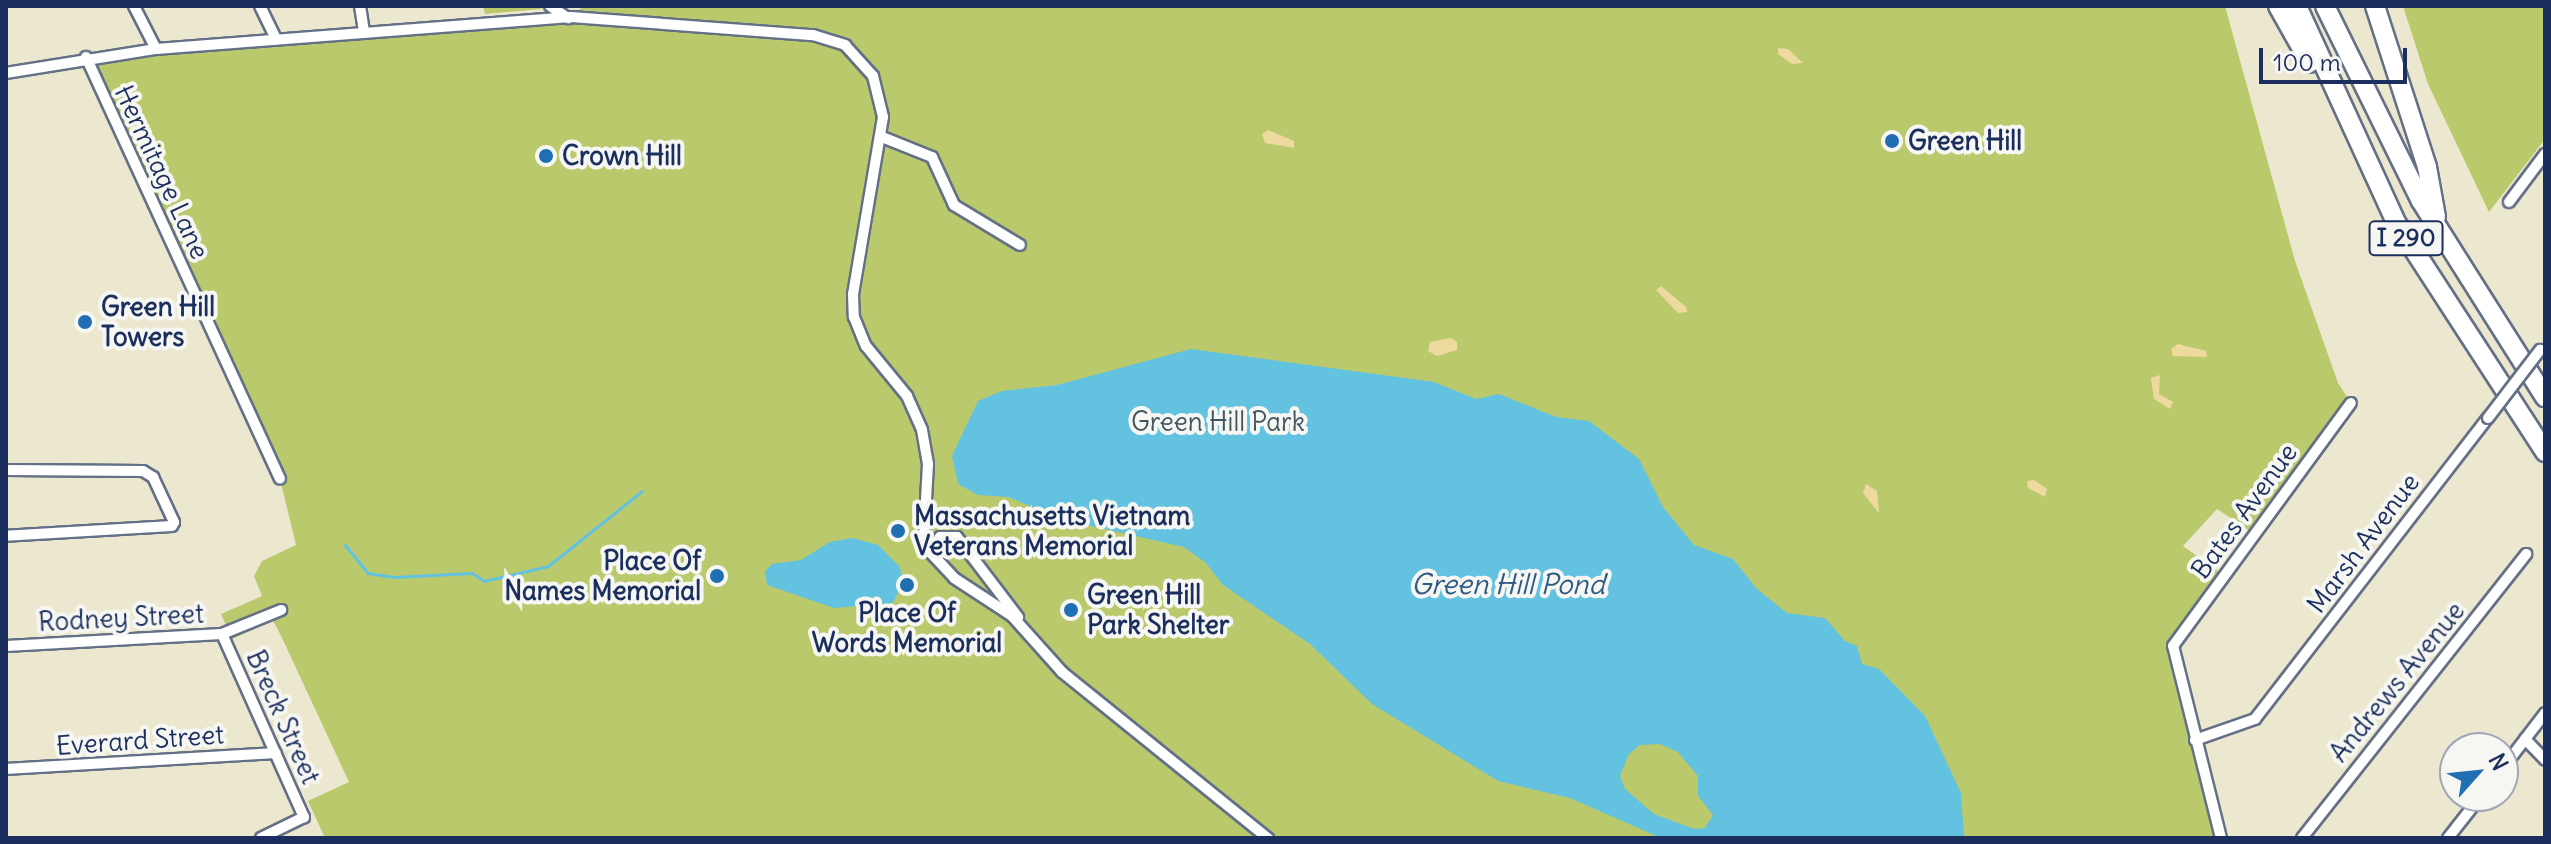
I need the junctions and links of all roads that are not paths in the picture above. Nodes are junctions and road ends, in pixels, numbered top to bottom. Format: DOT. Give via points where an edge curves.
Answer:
graph roads {
  1 [pos="134,6"];
  2 [pos="260,6"];
  3 [pos="360,6"];
  4 [pos="550,6"];
  5 [pos="2278,6"];
  6 [pos="2297,6"];
  7 [pos="2325,6"];
  8 [pos="2375,6"];
  9 [pos="568,18"];
  10 [pos="364,31"];
  11 [pos="276,39"];
  12 [pos="156,49"];
  13 [pos="86,57"];
  14 [pos="6,73"];
  15 [pos="882,137"];
  16 [pos="2545,154"];
  17 [pos="2368,168"];
  18 [pos="2509,202"];
  19 [pos="2439,232"];
  20 [pos="1020,245"];
  21 [pos="2543,347"];
  22 [pos="2545,397"];
  23 [pos="2351,403"];
  24 [pos="2545,452"];
  25 [pos="6,470"];
  26 [pos="280,479"];
  27 [pos="6,536"];
  28 [pos="931,553"];
  29 [pos="2526,554"];
  30 [pos="281,610"];
  31 [pos="222,634"];
  32 [pos="1031,635"];
  33 [pos="6,646"];
  34 [pos="2545,713"];
  35 [pos="2525,739"];
  36 [pos="2195,740"];
  37 [pos="2519,747"];
  38 [pos="276,753"];
  39 [pos="2545,760"];
  40 [pos="6,769"];
  41 [pos="2468,812"];
  42 [pos="261,838"];
  43 [pos="1268,838"];
  44 [pos="2221,838"];
  45 [pos="2302,838"];
  46 [pos="2448,838"];
  1 -- 12 [label="street"];
  2 -- 11 [label="street"];
  3 -- 10 [label="street"];
  4 -- 9 [label="street"];
  5 -- 17 [label="highway"];
  6 -- 17 [label="highway, I 290"];
  7 -- 19 [label="highway, I 290" via="2368,102"];
  8 -- 19 [label="highway" via="2427,167"];
  9 -- 10 [label="street"];
  9 -- 15 [label="street" via="834,39 858,56 873,76 883,103"];
  10 -- 11 [label="street"];
  11 -- 12 [label="street"];
  12 -- 13 [label="street"];
  13 -- 14 [label="street"];
  13 -- 26 [label="street, Hermitage Lane"];
  15 -- 20 [label="street" via="932,157 954,205"];
  15 -- 28 [label="street" via="854,313 864,342 907,396 922,430 928,464 924,536"];
  16 -- 18 [label="street"];
  17 -- 24 [label="highway, I 290" via="2464,334"];
  19 -- 22 [label="highway, I 290"];
  21 -- 36 [label="street, Marsh Avenue, bridge" via="2255,719"];
  23 -- 36 [label="street, Bates Avenue" via="2173,646"];
  25 -- 27 [label="street" via="143,471 153,477 172,526"];
  28 -- 32 [label="street" via="954,578 1004,609"];
  28 -- 32 [label="street" via="940,537 957,537"];
  29 -- 45 [label="street, Andrews Avenue"];
  30 -- 31 [label="street, Rodney Street"];
  31 -- 33 [label="street, Rodney Street"];
  31 -- 38 [label="street, Breck Street"];
  32 -- 43 [label="street" via="1062,672"];
  34 -- 35 [label="street"];
  35 -- 37 [label="street"];
  35 -- 39 [label="street"];
  36 -- 44 [label="street"];
  38 -- 40 [label="street, Everard Street"];
  38 -- 42 [label="street, Breck Street" via="304,817"];
  41 -- 46 [label="street"];
}
